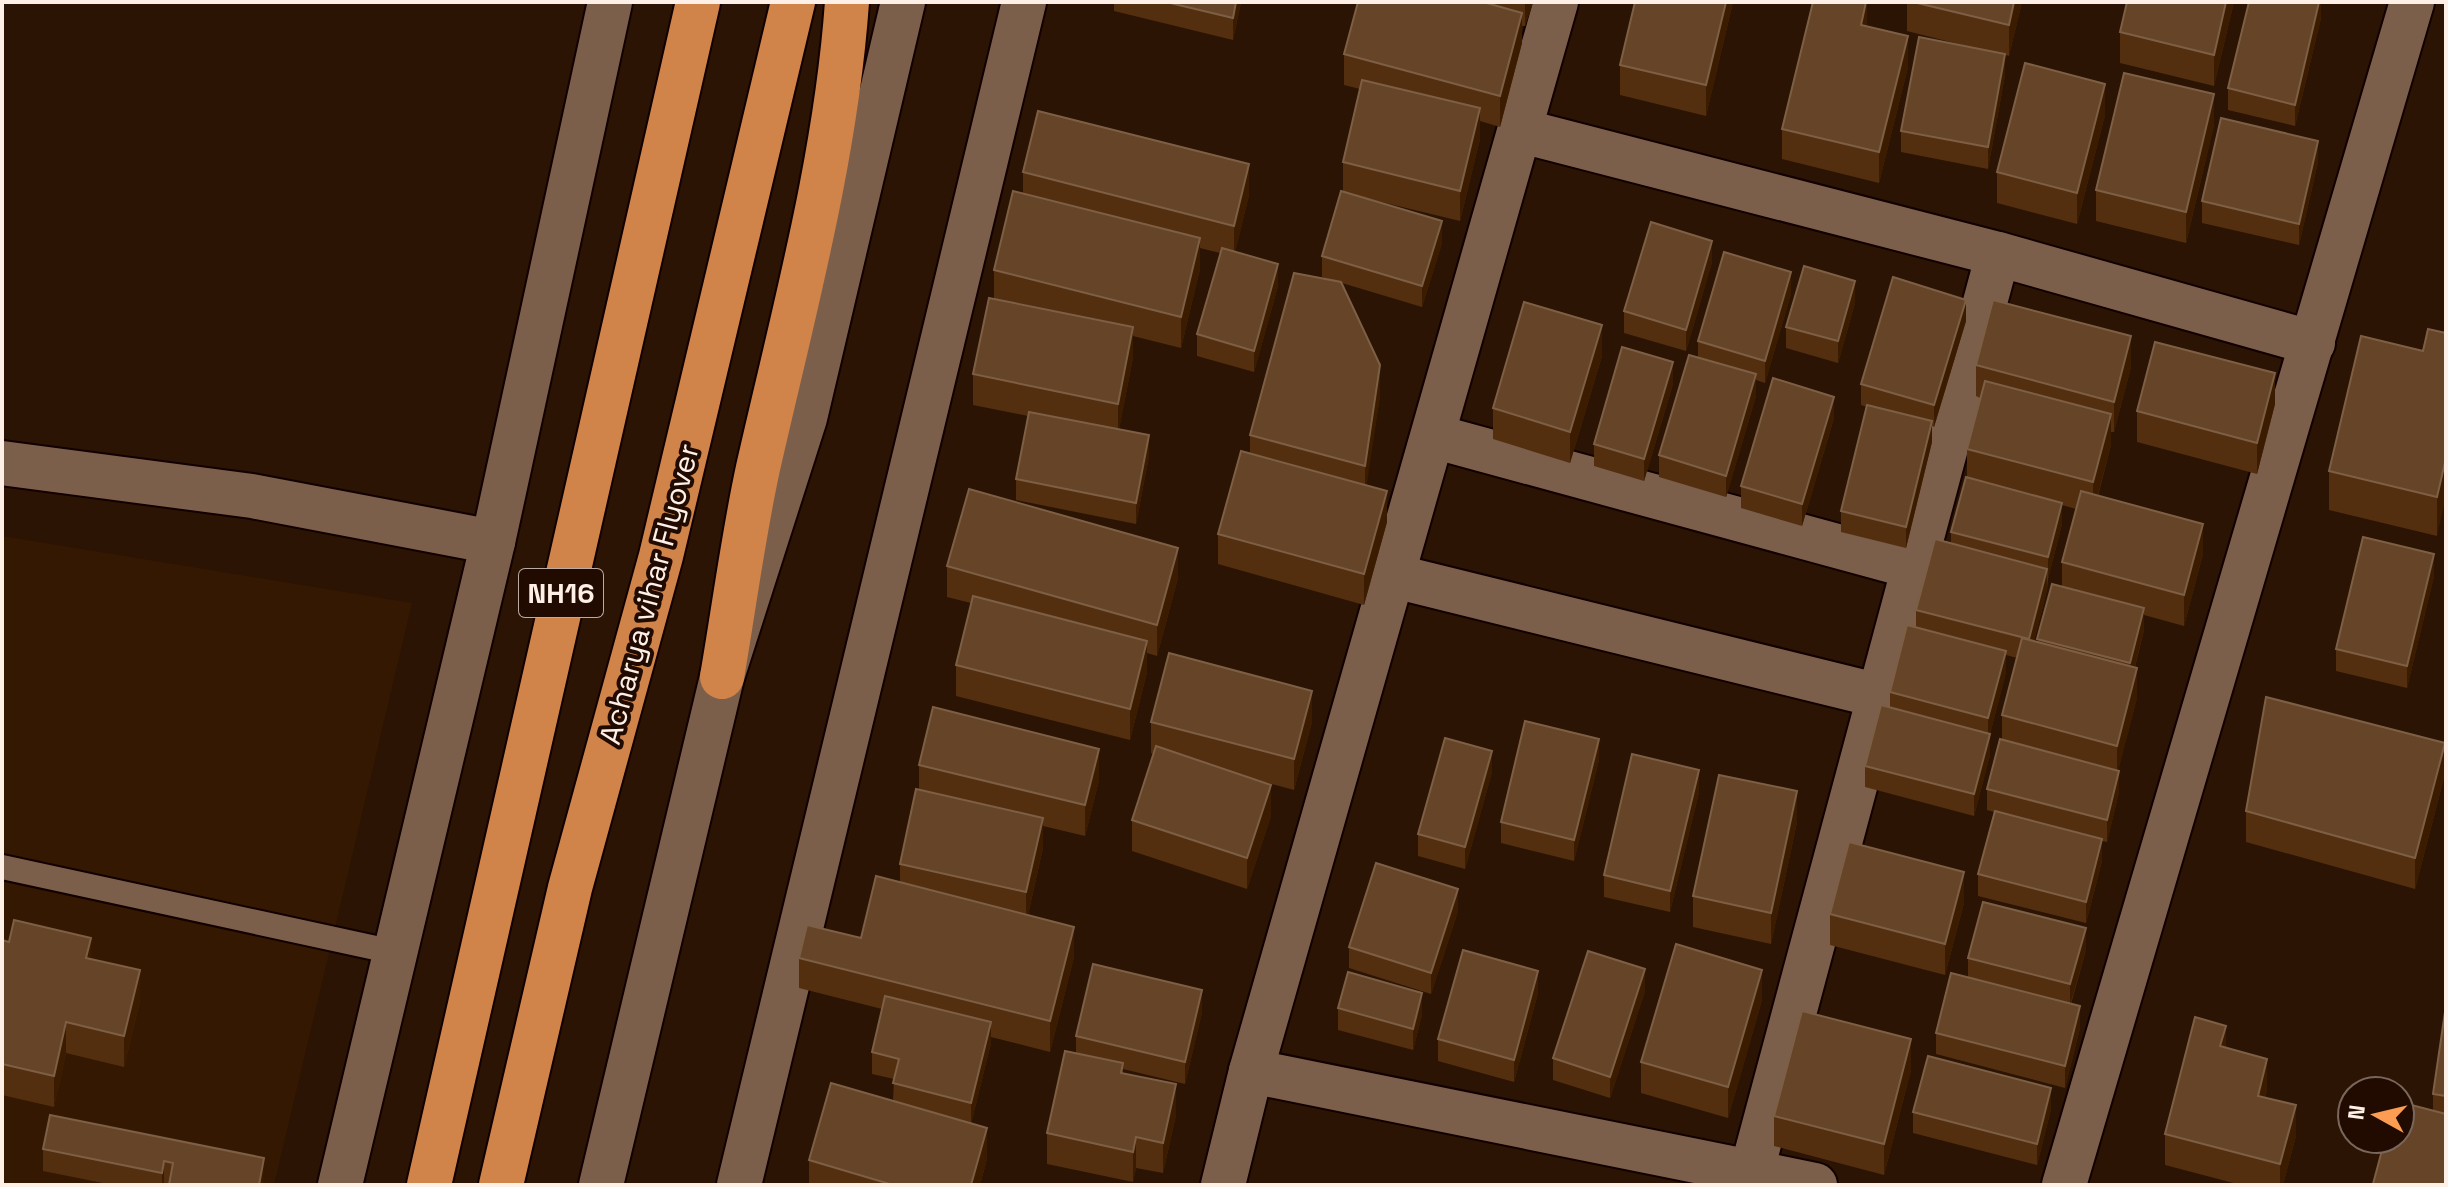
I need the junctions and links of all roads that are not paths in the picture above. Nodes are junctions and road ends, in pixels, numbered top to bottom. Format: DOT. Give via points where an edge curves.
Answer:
graph roads {
  1 [pos="610,2"];
  2 [pos="698,2"];
  3 [pos="793,2"];
  4 [pos="847,2"];
  5 [pos="903,2"];
  6 [pos="1024,2"];
  7 [pos="1556,2"];
  8 [pos="2412,2"];
  9 [pos="1522,131"];
  10 [pos="1998,254"];
  11 [pos="2313,343"];
  12 [pos="1433,436"];
  13 [pos="2,463"];
  14 [pos="493,542"];
  15 [pos="1914,567"];
  16 [pos="1394,576"];
  17 [pos="722,677"];
  18 [pos="1880,696"];
  19 [pos="2,867"];
  20 [pos="394,952"];
  21 [pos="1251,1071"];
  22 [pos="1752,1170"];
  23 [pos="340,1185"];
  24 [pos="429,1185"];
  25 [pos="501,1185"];
  26 [pos="601,1185"];
  27 [pos="739,1185"];
  28 [pos="1223,1185"];
  29 [pos="1815,1185"];
  30 [pos="2064,1185"];
  1 -- 14 [label="street"];
  2 -- 24 [label="highway, NH16"];
  3 -- 25 [label="highway, Acharya vihar Flyover / NH16" via="661,556 570,888"];
  4 -- 17 [label="highway" via="823,170 757,472"];
  5 -- 17 [label="street" via="805,418"];
  6 -- 27 [label="street"];
  7 -- 9 [label="street"];
  8 -- 11 [label="street"];
  9 -- 10 [label="street"];
  9 -- 12 [label="street"];
  10 -- 11 [label="street"];
  10 -- 15 [label="street"];
  11 -- 30 [label="street"];
  12 -- 15 [label="street"];
  12 -- 16 [label="street"];
  13 -- 14 [label="street" via="252,496"];
  14 -- 20 [label="street"];
  15 -- 18 [label="street"];
  16 -- 18 [label="street"];
  16 -- 21 [label="street"];
  17 -- 26 [label="street"];
  18 -- 22 [label="street"];
  19 -- 20 [label="lane"];
  20 -- 23 [label="street"];
  21 -- 22 [label="street"];
  21 -- 28 [label="street"];
  22 -- 29 [label="street"];
}
